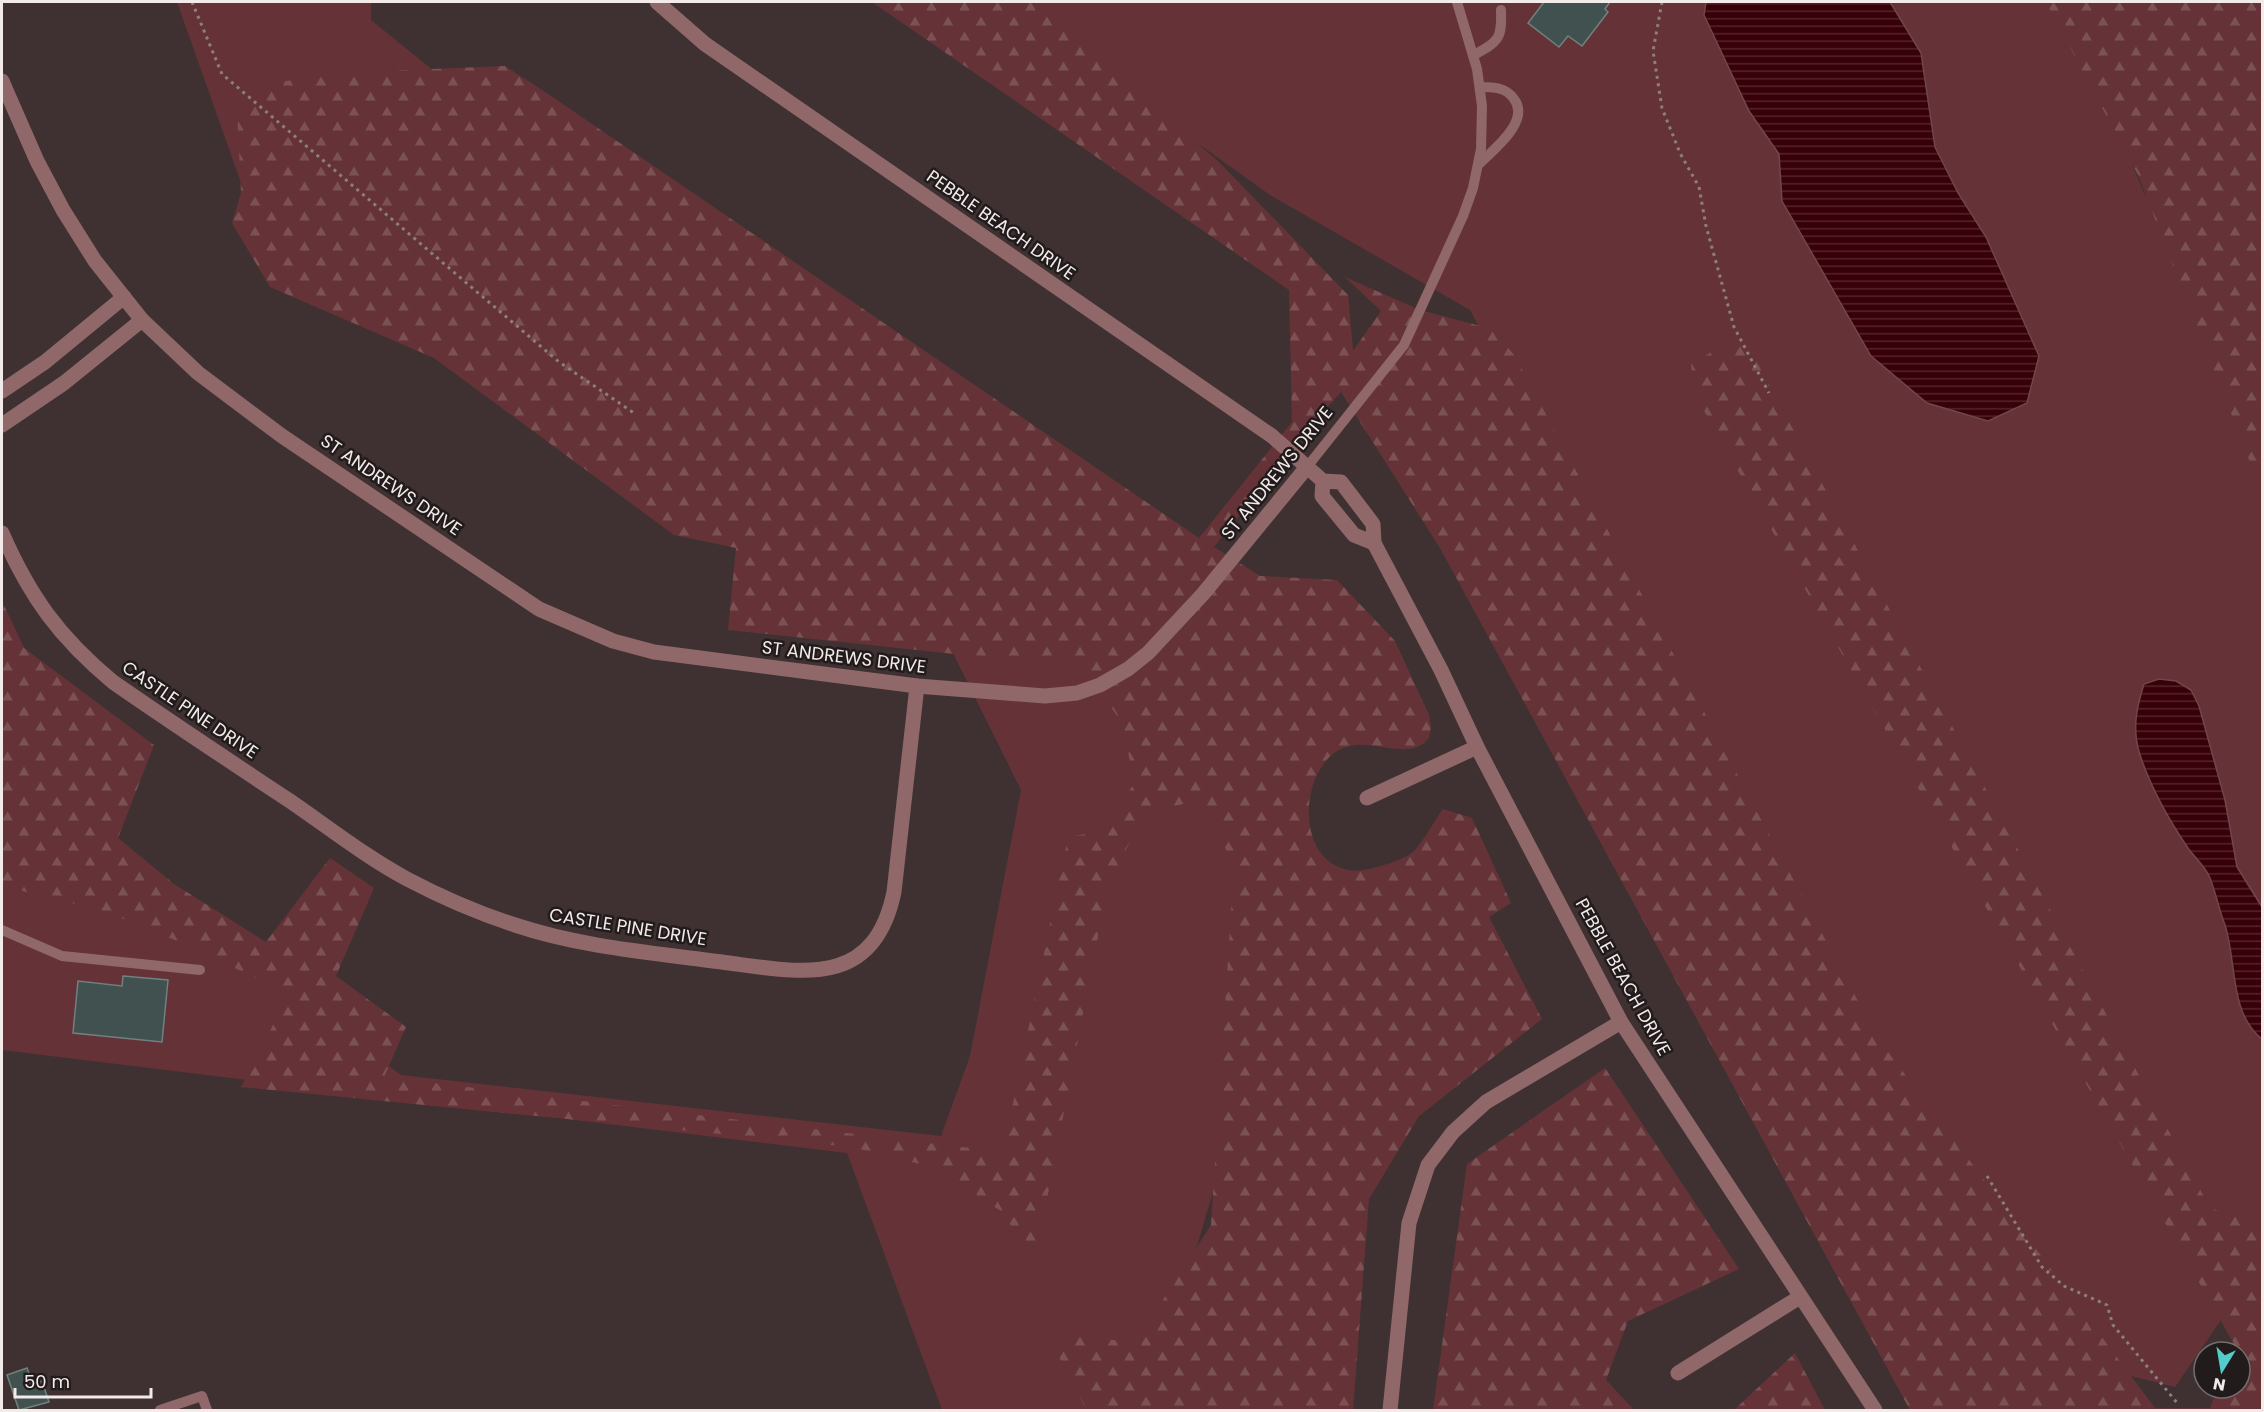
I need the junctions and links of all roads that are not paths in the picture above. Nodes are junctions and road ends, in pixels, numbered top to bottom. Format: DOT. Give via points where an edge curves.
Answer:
graph roads {
  1 [pos="657,2"];
  2 [pos="1457,2"];
  3 [pos="1501,10"];
  4 [pos="1474,55"];
  5 [pos="2,81"];
  6 [pos="1480,87"];
  7 [pos="1478,165"];
  8 [pos="124,297"];
  9 [pos="142,320"];
  10 [pos="2,391"];
  11 [pos="2,424"];
  12 [pos="1307,467"];
  13 [pos="1323,481"];
  14 [pos="2,533"];
  15 [pos="1374,543"];
  16 [pos="916,686"];
  17 [pos="1477,747"];
  18 [pos="1366,798"];
  19 [pos="2,930"];
  20 [pos="200,970"];
  21 [pos="1622,1022"];
  22 [pos="1800,1297"];
  23 [pos="1678,1372"];
  24 [pos="160,1410"];
  25 [pos="207,1410"];
  26 [pos="1390,1410"];
  27 [pos="1875,1410"];
  1 -- 12 [label="street, PEBBLE BEACH DRIVE" via="705,44 1272,436"];
  2 -- 4 [label="lane, ST ANDREWS DRIVE"];
  3 -- 4 [label="lane" via="1501,36"];
  4 -- 6 [label="lane, ST ANDREWS DRIVE"];
  5 -- 8 [label="street, ST ANDREWS DRIVE" via="63,210 95,261"];
  6 -- 7 [label="lane, ST ANDREWS DRIVE" via="1482,129"];
  6 -- 7 [label="lane" via="1498,88 1510,94 1519,107 1519,115 1508,134"];
  7 -- 12 [label="lane, ST ANDREWS DRIVE" via="1463,216 1404,345"];
  8 -- 9 [label="street, ST ANDREWS DRIVE"];
  8 -- 10 [label="street" via="45,362"];
  9 -- 11 [label="street" via="64,383"];
  9 -- 16 [label="street, ST ANDREWS DRIVE" via="198,373 282,435 540,609 613,640 654,652"];
  12 -- 13 [label="street, PEBBLE BEACH DRIVE"];
  12 -- 16 [label="street, ST ANDREWS DRIVE" via="1174,628 1128,669 1100,685 1077,693 1045,696"];
  13 -- 15 [label="street" via="1322,496 1354,535"];
  13 -- 15 [label="street, PEBBLE BEACH DRIVE" via="1341,482 1372,524"];
  14 -- 16 [label="street, CASTLE PINE DRIVE" via="17,569 44,612 73,646 113,682 406,878 474,910 578,943 783,970 833,968 851,962 868,948 890,911"];
  15 -- 17 [label="street, PEBBLE BEACH DRIVE"];
  17 -- 18 [label="street"];
  17 -- 21 [label="street, PEBBLE BEACH DRIVE"];
  19 -- 20 [label="lane" via="62,956"];
  21 -- 22 [label="street, PEBBLE BEACH DRIVE"];
  21 -- 26 [label="street" via="1486,1102 1453,1132 1428,1165 1409,1223"];
  22 -- 23 [label="street"];
  22 -- 27 [label="street, PEBBLE BEACH DRIVE"];
  24 -- 25 [label="lane" via="202,1396"];
}
